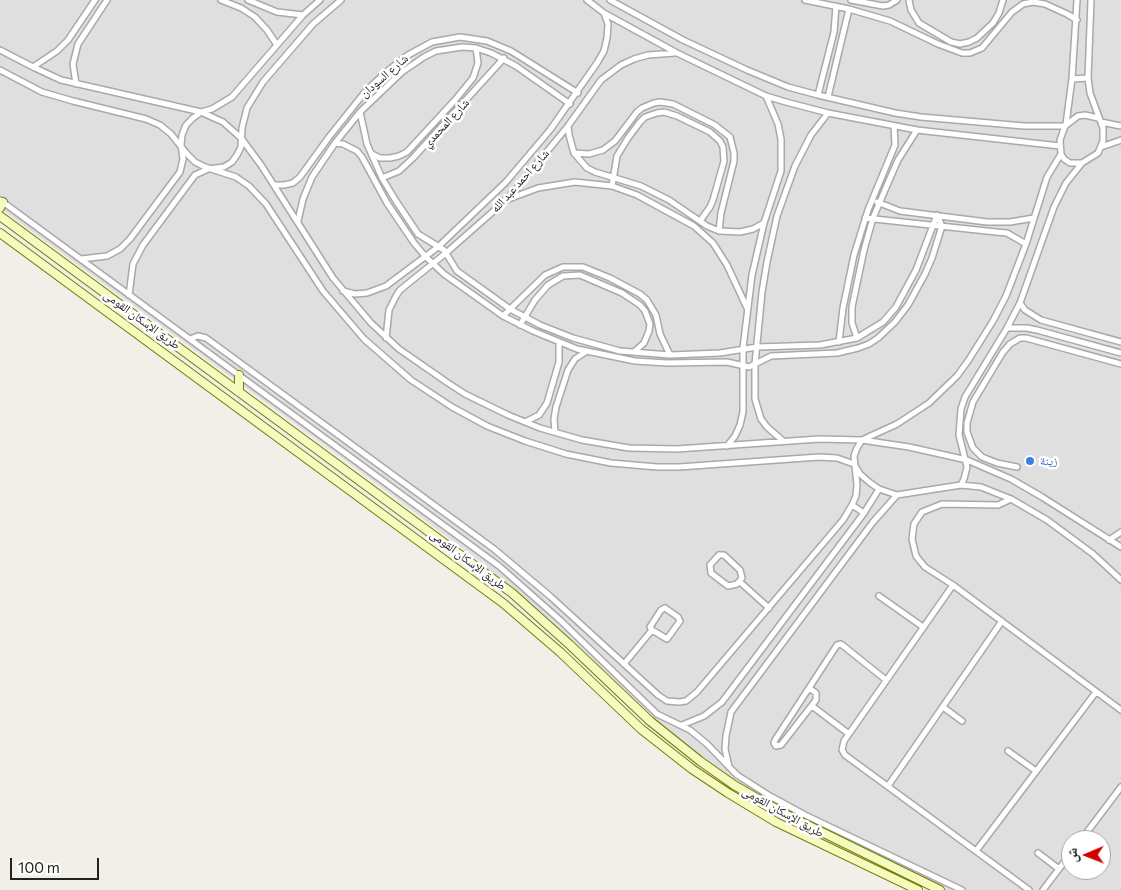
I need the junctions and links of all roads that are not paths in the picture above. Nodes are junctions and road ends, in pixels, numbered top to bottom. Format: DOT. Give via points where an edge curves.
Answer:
graph roads {
  1 [pos="95,0"];
  2 [pos="107,0"];
  3 [pos="222,0"];
  4 [pos="248,0"];
  5 [pos="320,0"];
  6 [pos="341,0"];
  7 [pos="587,0"];
  8 [pos="610,0"];
  9 [pos="805,0"];
  10 [pos="851,0"];
  11 [pos="896,0"];
  12 [pos="909,0"];
  13 [pos="1003,0"];
  14 [pos="1078,0"];
  15 [pos="1091,0"];
  16 [pos="836,6"];
  17 [pos="849,9"];
  18 [pos="604,13"];
  19 [pos="303,15"];
  20 [pos="1077,20"];
  21 [pos="277,45"];
  22 [pos="476,48"];
  23 [pos="0,50"];
  24 [pos="678,54"];
  25 [pos="504,58"];
  26 [pos="33,67"];
  27 [pos="0,70"];
  28 [pos="1072,78"];
  29 [pos="1088,78"];
  30 [pos="76,84"];
  31 [pos="578,92"];
  32 [pos="818,95"];
  33 [pos="766,96"];
  34 [pos="828,98"];
  35 [pos="570,104"];
  36 [pos="201,112"];
  37 [pos="360,112"];
  38 [pos="828,114"];
  39 [pos="1100,120"];
  40 [pos="568,126"];
  41 [pos="894,126"];
  42 [pos="1065,126"];
  43 [pos="1121,126"];
  44 [pos="917,130"];
  45 [pos="241,138"];
  46 [pos="1121,140"];
  47 [pos="335,143"];
  48 [pos="181,145"];
  49 [pos="1060,146"];
  50 [pos="1101,147"];
  51 [pos="574,153"];
  52 [pos="372,154"];
  53 [pos="1061,154"];
  54 [pos="1082,163"];
  55 [pos="216,169"];
  56 [pos="382,178"];
  57 [pos="614,178"];
  58 [pos="274,185"];
  59 [pos="612,186"];
  60 [pos="872,200"];
  61 [pos="504,201"];
  62 [pos="1,203"];
  63 [pos="879,203"];
  64 [pos="0,216"];
  65 [pos="937,216"];
  66 [pos="865,218"];
  67 [pos="874,218"];
  68 [pos="1034,218"];
  69 [pos="700,220"];
  70 [pos="298,221"];
  71 [pos="764,223"];
  72 [pos="932,225"];
  73 [pos="942,226"];
  74 [pos="719,231"];
  75 [pos="0,233"];
  76 [pos="1026,244"];
  77 [pos="438,247"];
  78 [pos="446,253"];
  79 [pos="425,256"];
  80 [pos="80,259"];
  81 [pos="433,264"];
  82 [pos="343,291"];
  83 [pos="129,294"];
  84 [pos="1020,303"];
  85 [pos="510,310"];
  86 [pos="748,310"];
  87 [pos="503,316"];
  88 [pos="525,317"];
  89 [pos="520,325"];
  90 [pos="1007,328"];
  91 [pos="386,338"];
  92 [pos="857,338"];
  93 [pos="190,339"];
  94 [pos="559,342"];
  95 [pos="839,342"];
  96 [pos="1121,342"];
  97 [pos="757,347"];
  98 [pos="743,348"];
  99 [pos="587,351"];
  100 [pos="634,352"];
  101 [pos="1121,353"];
  102 [pos="670,355"];
  103 [pos="755,364"];
  104 [pos="1121,364"];
  105 [pos="742,366"];
  106 [pos="239,375"];
  107 [pos="239,392"];
  108 [pos="525,422"];
  109 [pos="555,432"];
  110 [pos="783,440"];
  111 [pos="862,440"];
  112 [pos="726,446"];
  113 [pos="967,460"];
  114 [pos="854,464"];
  115 [pos="1017,466"];
  116 [pos="354,477"];
  117 [pos="961,484"];
  118 [pos="346,487"];
  119 [pos="879,489"];
  120 [pos="897,495"];
  121 [pos="1011,499"];
  122 [pos="852,506"];
  123 [pos="864,513"];
  124 [pos="1121,532"];
  125 [pos="1109,540"];
  126 [pos="1121,547"];
  127 [pos="516,567"];
  128 [pos="511,575"];
  129 [pos="1121,580"];
  130 [pos="740,582"];
  131 [pos="953,585"];
  132 [pos="879,596"];
  133 [pos="769,608"];
  134 [pos="1002,622"];
  135 [pos="923,627"];
  136 [pos="652,630"];
  137 [pos="624,664"];
  138 [pos="886,680"];
  139 [pos="809,688"];
  140 [pos="1096,692"];
  141 [pos="812,706"];
  142 [pos="943,707"];
  143 [pos="1121,710"];
  144 [pos="962,721"];
  145 [pos="682,725"];
  146 [pos="849,734"];
  147 [pos="1008,751"];
  148 [pos="729,767"];
  149 [pos="1036,771"];
  150 [pos="888,786"];
  151 [pos="1121,787"];
  152 [pos="1089,830"];
  153 [pos="976,851"];
  154 [pos="1038,853"];
  155 [pos="1061,866"];
  156 [pos="1059,869"];
  157 [pos="918,890"];
  158 [pos="940,890"];
  159 [pos="962,890"];
  160 [pos="1029,890"];
  161 [pos="1043,890"];
  1 -- 26 [label="street" via="58,51"];
  2 -- 30 [label="street" via="78,44 73,64"];
  3 -- 21 [label="street" via="255,17"];
  4 -- 19 [label="street" via="277,12"];
  5 -- 19 [label="street"];
  6 -- 45 [label="street" via="313,24 263,82 247,108"];
  7 -- 18 [label="street"];
  8 -- 32 [label="street" via="747,70"];
  9 -- 16 [label="street"];
  10 -- 11 [label="street" via="883,6"];
  12 -- 13 [label="street" via="918,23 950,42 960,44 977,38 993,23"];
  14 -- 20 [label="street"];
  15 -- 29 [label="street"];
  16 -- 17 [label="street"];
  16 -- 32 [label="street" via="834,32"];
  17 -- 20 [label="street" via="890,21 962,53 982,48 1012,12 1023,4 1045,4"];
  17 -- 34 [label="street"];
  18 -- 24 [label="street"];
  18 -- 31 [label="street, شارع احمد عبد الله" via="608,24 604,51"];
  19 -- 21 [label="street"];
  20 -- 28 [label="street"];
  21 -- 36 [label="street" via="232,97"];
  22 -- 25 [label="street, شارع السودان"];
  22 -- 37 [label="street, شارع السودان" via="449,48 424,57 391,80"];
  22 -- 52 [label="street, شارع المحمدي" via="478,63 473,78 407,152 390,158"];
  23 -- 26 [label="street"];
  24 -- 33 [label="street"];
  24 -- 40 [label="street, شارع احمد عبد الله" via="663,53 634,59 609,73 594,88"];
  25 -- 35 [label="street, شارع السودان"];
  25 -- 56 [label="street, شارع المحمدي" via="413,158 399,171"];
  26 -- 30 [label="street"];
  27 -- 48 [label="street" via="42,92 146,119"];
  28 -- 29 [label="street"];
  28 -- 42 [label="street"];
  29 -- 39 [label="street"];
  30 -- 36 [label="street"];
  31 -- 35 [label="street, شارع احمد عبد الله"];
  31 -- 58 [label="street, شارع السودان" via="511,51 487,41 460,37 432,42 408,55 364,92 300,178 284,185"];
  32 -- 34 [label="street"];
  33 -- 38 [label="street"];
  33 -- 71 [label="street" via="778,124 782,155 781,170"];
  34 -- 42 [label="street" via="921,116 1024,126"];
  35 -- 77 [label="street, شارع احمد عبد الله" via="506,182"];
  36 -- 45 [label="street" via="223,122"];
  36 -- 48 [label="street" via="186,125"];
  37 -- 47 [label="street, شارع السودان"];
  37 -- 52 [label="street"];
  38 -- 41 [label="street"];
  38 -- 97 [label="street" via="802,151 777,216 766,262"];
  39 -- 42 [label="street" via="1084,114"];
  39 -- 43 [label="street"];
  39 -- 50 [label="street" via="1104,135"];
  40 -- 51 [label="street"];
  40 -- 61 [label="street, شارع احمد عبد الله"];
  41 -- 44 [label="street"];
  41 -- 60 [label="street" via="895,146"];
  42 -- 49 [label="street"];
  44 -- 49 [label="street"];
  44 -- 63 [label="street" via="898,160"];
  45 -- 55 [label="street" via="241,147 232,162"];
  45 -- 58 [label="street"];
  46 -- 50 [label="street"];
  47 -- 70 [label="street, شارع السودان" via="307,188"];
  47 -- 79 [label="street" via="350,147 362,157 387,203"];
  48 -- 55 [label="street" via="195,162"];
  48 -- 80 [label="street" via="184,159 180,172 130,240 107,256"];
  49 -- 53 [label="street"];
  50 -- 54 [label="street"];
  51 -- 57 [label="street" via="587,168"];
  51 -- 74 [label="street" via="604,150 637,112 654,103 673,104 715,125 730,136 734,153"];
  52 -- 56 [label="street"];
  53 -- 54 [label="street" via="1070,163"];
  53 -- 68 [label="street" via="1047,177"];
  54 -- 84 [label="street" via="1059,195"];
  55 -- 83 [label="street" via="195,175 143,245 133,264"];
  55 -- 114 [label="street" via="236,177 266,204 323,291 349,324 379,353 411,380 487,426 566,454 634,465 702,466 819,457"];
  56 -- 77 [label="street" via="414,229"];
  57 -- 59 [label="street"];
  57 -- 69 [label="street" via="641,186"];
  57 -- 69 [label="street" via="615,163 621,150 636,127 651,114 664,112 710,132 723,147 724,161 713,200"];
  58 -- 70 [label="street"];
  59 -- 61 [label="street" via="575,182 556,184"];
  59 -- 86 [label="street" via="650,200 704,234 721,254"];
  60 -- 63 [label="street"];
  60 -- 66 [label="street"];
  61 -- 78 [label="street, شارع احمد عبد الله"];
  62 -- 80 [label="street"];
  63 -- 65 [label="street" via="900,211"];
  63 -- 67 [label="street"];
  64 -- 107 [label="main road, طريق الإسكان القومى"];
  65 -- 68 [label="street" via="998,222"];
  65 -- 72 [label="street"];
  65 -- 73 [label="street"];
  66 -- 67 [label="street"];
  66 -- 95 [label="street" via="848,281"];
  67 -- 72 [label="street"];
  67 -- 92 [label="street" via="852,307 852,323"];
  68 -- 76 [label="street"];
  69 -- 74 [label="street"];
  70 -- 82 [label="street"];
  71 -- 74 [label="street" via="740,232"];
  71 -- 86 [label="street"];
  72 -- 73 [label="street"];
  72 -- 92 [label="street" via="916,270 896,307 875,329"];
  73 -- 76 [label="street" via="1006,233"];
  73 -- 103 [label="street" via="932,258 908,305 878,338 848,352 771,356"];
  75 -- 118 [label="main road, طريق الإسكان القومى"];
  76 -- 111 [label="street" via="1006,296 957,376 913,414"];
  77 -- 78 [label="street"];
  77 -- 79 [label="street, شارع احمد عبد الله"];
  78 -- 81 [label="street, شارع احمد عبد الله"];
  78 -- 85 [label="street" via="463,276"];
  79 -- 81 [label="street"];
  79 -- 82 [label="street, شارع احمد عبد الله" via="378,290 355,294"];
  80 -- 83 [label="street"];
  81 -- 87 [label="street"];
  81 -- 91 [label="street, شارع احمد عبد الله" via="396,296 387,319"];
  82 -- 91 [label="street"];
  83 -- 93 [label="street"];
  84 -- 90 [label="street"];
  84 -- 96 [label="street" via="1041,320"];
  85 -- 87 [label="street"];
  85 -- 88 [label="street"];
  85 -- 102 [label="street" via="545,275 563,267 583,267 610,278 647,300 656,315 660,334"];
  86 -- 98 [label="street"];
  87 -- 89 [label="street"];
  88 -- 89 [label="street"];
  88 -- 100 [label="street" via="573,338"];
  88 -- 100 [label="street" via="548,285 563,276 580,275 622,293 645,311 649,331 644,343"];
  89 -- 94 [label="street"];
  90 -- 101 [label="street" via="1037,330"];
  90 -- 113 [label="street" via="961,409 959,435"];
  91 -- 108 [label="street" via="448,383"];
  92 -- 95 [label="street"];
  93 -- 106 [label="street"];
  93 -- 127 [label="street" via="206,338"];
  94 -- 99 [label="street"];
  94 -- 108 [label="street" via="559,362 547,403 539,416"];
  95 -- 97 [label="street"];
  97 -- 98 [label="street"];
  97 -- 103 [label="street"];
  98 -- 102 [label="street" via="720,353"];
  98 -- 105 [label="street"];
  99 -- 105 [label="street" via="651,362 720,362"];
  99 -- 109 [label="street" via="575,359 568,370 556,407"];
  100 -- 102 [label="street"];
  103 -- 105 [label="street"];
  103 -- 110 [label="street" via="757,409 766,428"];
  104 -- 115 [label="street" via="1026,338 1010,344 973,402 967,432 973,448 982,457"];
  105 -- 112 [label="street" via="743,412 735,436"];
  106 -- 107 [label="main road"];
  106 -- 128 [label="street"];
  107 -- 116 [label="main road, طريق الإسكان القومى"];
  108 -- 109 [label="street"];
  109 -- 112 [label="street" via="629,448 677,450"];
  110 -- 111 [label="street"];
  110 -- 112 [label="street"];
  111 -- 113 [label="street"];
  111 -- 114 [label="street"];
  113 -- 117 [label="street"];
  113 -- 125 [label="street" via="1011,479"];
  114 -- 119 [label="street" via="864,478"];
  114 -- 122 [label="street" via="857,485"];
  116 -- 118 [label="main road"];
  116 -- 158 [label="main road, طريق الإسكان القومى" via="512,593 650,721 734,785 790,817"];
  117 -- 120 [label="street"];
  117 -- 121 [label="street" via="981,487"];
  118 -- 157 [label="main road, طريق الإسكان القومى" via="510,609 641,729 692,769 776,822"];
  119 -- 120 [label="street"];
  119 -- 123 [label="street"];
  120 -- 148 [label="street" via="873,522 732,712 725,749"];
  121 -- 129 [label="street" via="1062,531"];
  121 -- 131 [label="street" via="998,505 942,504 922,512 914,524 912,539 916,556 925,568"];
  122 -- 123 [label="street"];
  122 -- 133 [label="street"];
  123 -- 145 [label="street" via="722,702 704,716"];
  124 -- 125 [label="street"];
  125 -- 126 [label="street"];
  127 -- 128 [label="street"];
  127 -- 137 [label="street"];
  128 -- 145 [label="street" via="657,714"];
  130 -- 130 [label="street" via="740,570 724,555 717,556 710,565 713,575 728,586"];
  130 -- 133 [label="street"];
  131 -- 134 [label="street"];
  131 -- 135 [label="street"];
  132 -- 135 [label="street"];
  133 -- 137 [label="street" via="686,701 667,701"];
  134 -- 140 [label="street"];
  134 -- 142 [label="street"];
  135 -- 138 [label="street"];
  136 -- 136 [label="street" via="651,624 663,608 680,619 668,639"];
  136 -- 137 [label="street"];
  138 -- 139 [label="street" via="840,644"];
  138 -- 146 [label="street"];
  139 -- 141 [label="street" via="818,696"];
  139 -- 141 [label="street" via="775,740 776,746 782,746"];
  140 -- 143 [label="street"];
  140 -- 149 [label="street"];
  141 -- 146 [label="street"];
  142 -- 144 [label="street"];
  142 -- 150 [label="street"];
  145 -- 148 [label="street"];
  146 -- 150 [label="street" via="842,744 843,752"];
  147 -- 149 [label="street"];
  148 -- 159 [label="street" via="754,786 805,815"];
  149 -- 153 [label="street"];
  150 -- 153 [label="street"];
  151 -- 152 [label="street"];
  153 -- 160 [label="street"];
  154 -- 156 [label="street"];
  155 -- 156 [label="street"];
  156 -- 161 [label="street"];
}
